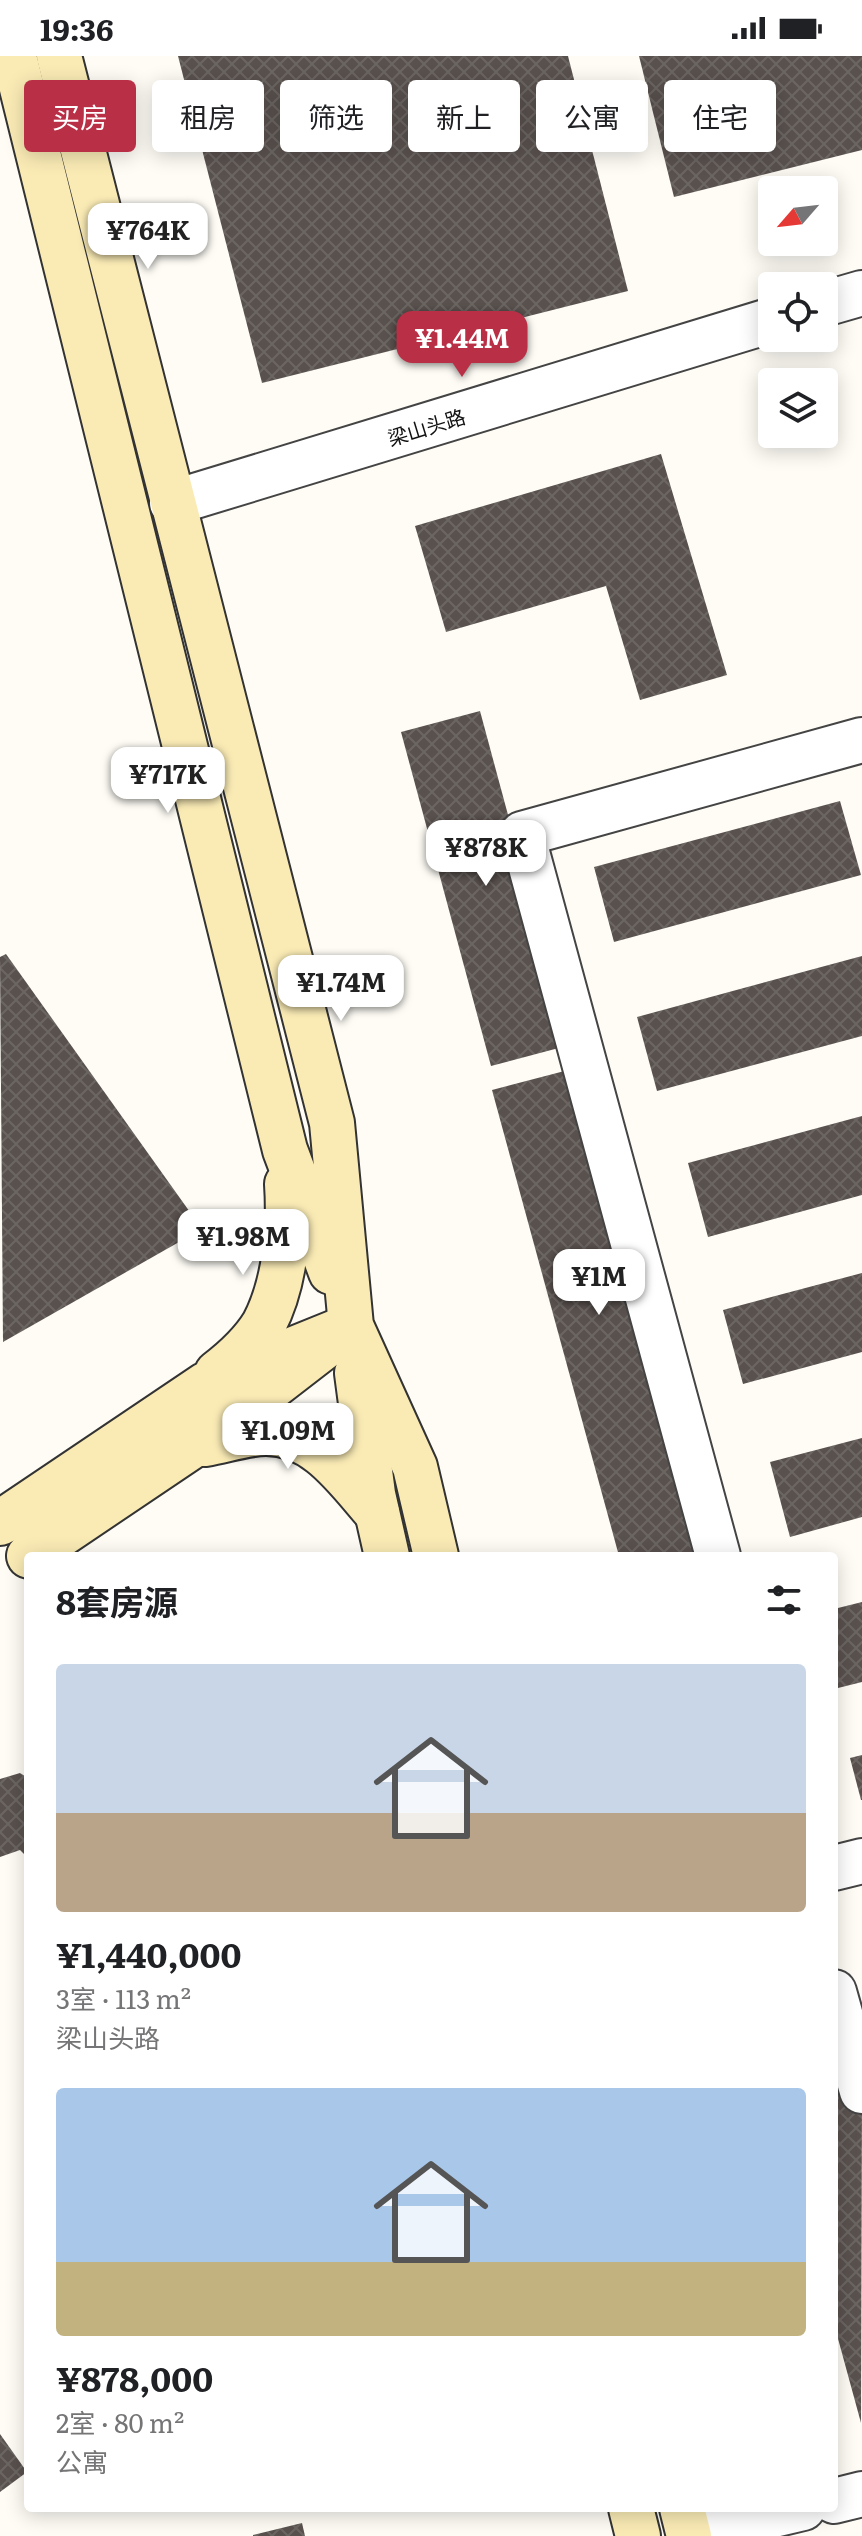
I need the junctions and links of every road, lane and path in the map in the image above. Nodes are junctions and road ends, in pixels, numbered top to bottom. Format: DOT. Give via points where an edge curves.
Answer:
graph roads {
  1 [pos="14,56"];
  2 [pos="59,56"];
  3 [pos="862,293"];
  4 [pos="838,300"];
  5 [pos="758,324"];
  6 [pos="172,503"];
  7 [pos="862,740"];
  8 [pos="285,1150"];
  9 [pos="351,1326"];
  10 [pos="185,1399"];
  11 [pos="191,1447"];
  12 [pos="377,1513"];
  13 [pos="0,1523"];
  14 [pos="35,1552"];
  15 [pos="386,1552"];
  16 [pos="435,1552"];
  17 [pos="717,1552"];
  18 [pos="24,1559"];
  19 [pos="0,1576"];
  20 [pos="862,1861"];
  21 [pos="838,1867"];
  22 [pos="838,2006"];
  23 [pos="862,2091"];
  24 [pos="862,2494"];
  25 [pos="838,2500"];
  26 [pos="632,2512"];
  27 [pos="683,2512"];
  28 [pos="787,2512"];
  29 [pos="638,2536"];
  30 [pos="689,2536"];
  1 -- 8 [label="main road"];
  2 -- 6 [label="main road"];
  3 -- 4 [label="street"];
  5 -- 6 [label="street, 梁山头路"];
  6 -- 9 [label="main road" via="332,1123"];
  7 -- 17 [label="street" via="522,834"];
  8 -- 9 [label="main road"];
  8 -- 10 [label="main road" via="290,1230 264,1323 234,1359"];
  9 -- 10 [label="main road" via="205,1385"];
  9 -- 11 [label="main road"];
  9 -- 12 [label="main road"];
  9 -- 16 [label="main road" via="415,1467"];
  10 -- 13 [label="main road"];
  11 -- 12 [label="main road" via="265,1433 302,1438 334,1464"];
  11 -- 14 [label="main road"];
  12 -- 15 [label="main road"];
  18 -- 19 [label="main road"];
  20 -- 21 [label="street"];
  22 -- 23 [label="street"];
  24 -- 25 [label="street"];
  26 -- 29 [label="main road"];
  27 -- 30 [label="main road"];
  28 -- 30 [label="street"];
}
